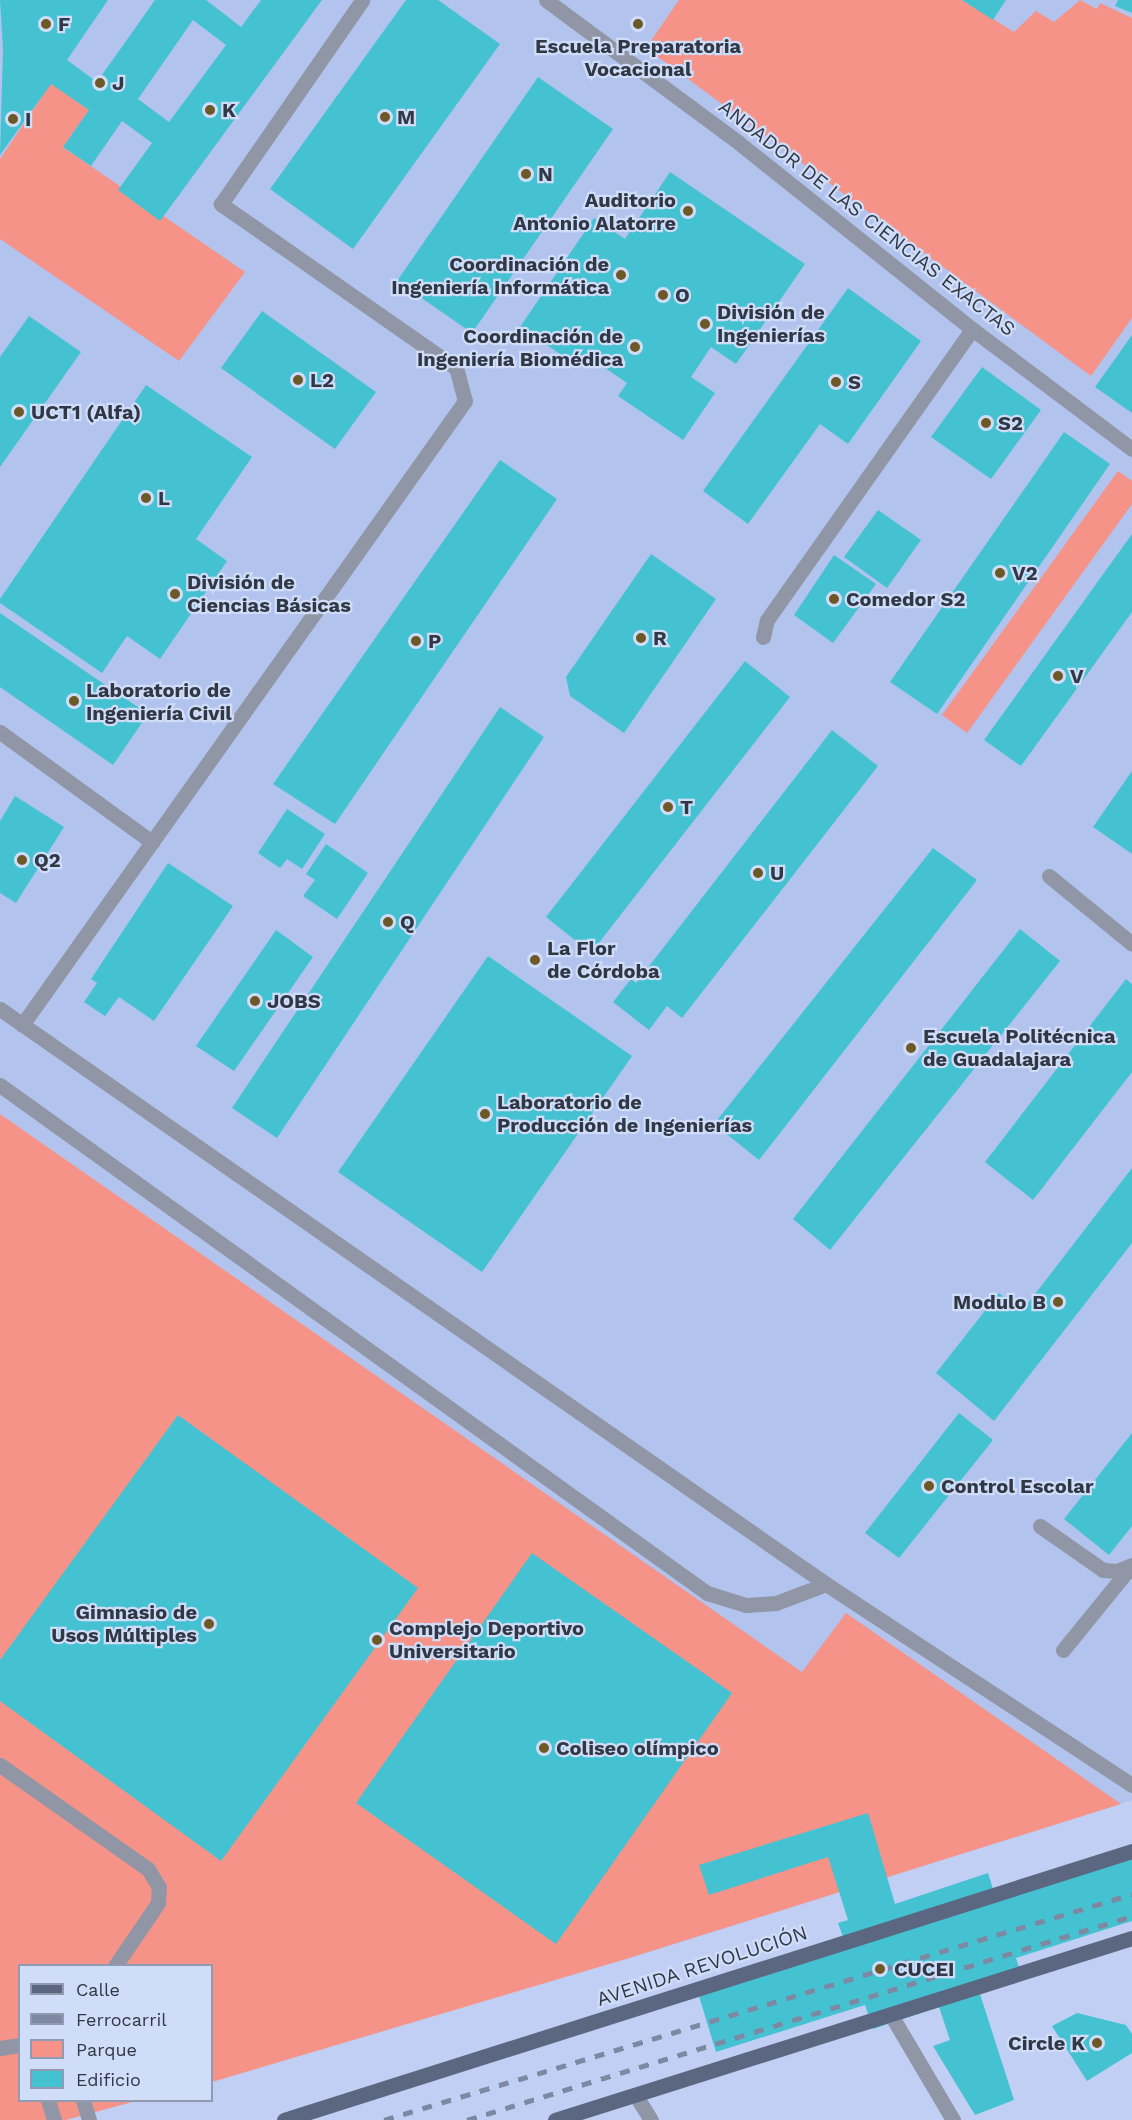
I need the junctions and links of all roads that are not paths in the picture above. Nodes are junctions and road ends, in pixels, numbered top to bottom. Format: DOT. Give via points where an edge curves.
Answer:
graph roads {
  1 [pos="362,0"];
  2 [pos="546,0"];
  3 [pos="972,329"];
  4 [pos="1132,449"];
  5 [pos="763,637"];
  6 [pos="0,732"];
  7 [pos="152,842"];
  8 [pos="1049,876"];
  9 [pos="1132,944"];
  10 [pos="0,1009"];
  11 [pos="22,1025"];
  12 [pos="0,1085"];
  13 [pos="1040,1526"];
  14 [pos="1132,1565"];
  15 [pos="826,1584"];
  16 [pos="1063,1650"];
  17 [pos="0,1765"];
  18 [pos="1132,1785"];
  19 [pos="1132,1851"];
  20 [pos="1132,1938"];
  21 [pos="116,1964"];
  22 [pos="891,2015"];
  23 [pos="18,2045"];
  24 [pos="0,2048"];
  25 [pos="636,2096"];
  26 [pos="49,2102"];
  27 [pos="84,2102"];
  28 [pos="54,2120"];
  29 [pos="89,2120"];
  30 [pos="284,2120"];
  31 [pos="555,2120"];
  32 [pos="651,2120"];
  33 [pos="953,2120"];
  1 -- 7 [label="street" via="221,204 456,368 465,401"];
  2 -- 3 [label="street, ANDADOR DE LAS CIENCIAS EXACTAS" via="739,143"];
  3 -- 4 [label="street, ANDADOR DE LAS CIENCIAS EXACTAS"];
  3 -- 5 [label="street" via="767,620"];
  6 -- 7 [label="street"];
  7 -- 11 [label="street"];
  8 -- 9 [label="street"];
  10 -- 11 [label="street"];
  11 -- 15 [label="street"];
  12 -- 15 [label="street" via="707,1593 746,1605 776,1603"];
  13 -- 14 [label="street" via="1103,1570 1118,1571"];
  14 -- 16 [label="street"];
  15 -- 18 [label="street"];
  17 -- 21 [label="street" via="148,1869 159,1887 159,1903"];
  19 -- 30 [label="main road, AVENIDA REVOLUCIÓN"];
  20 -- 22 [label="main road"];
  22 -- 25 [label="main road"];
  22 -- 33 [label="street"];
  23 -- 24 [label="street"];
  25 -- 31 [label="main road"];
  25 -- 32 [label="street"];
  26 -- 28 [label="street"];
  27 -- 29 [label="street"];
}
